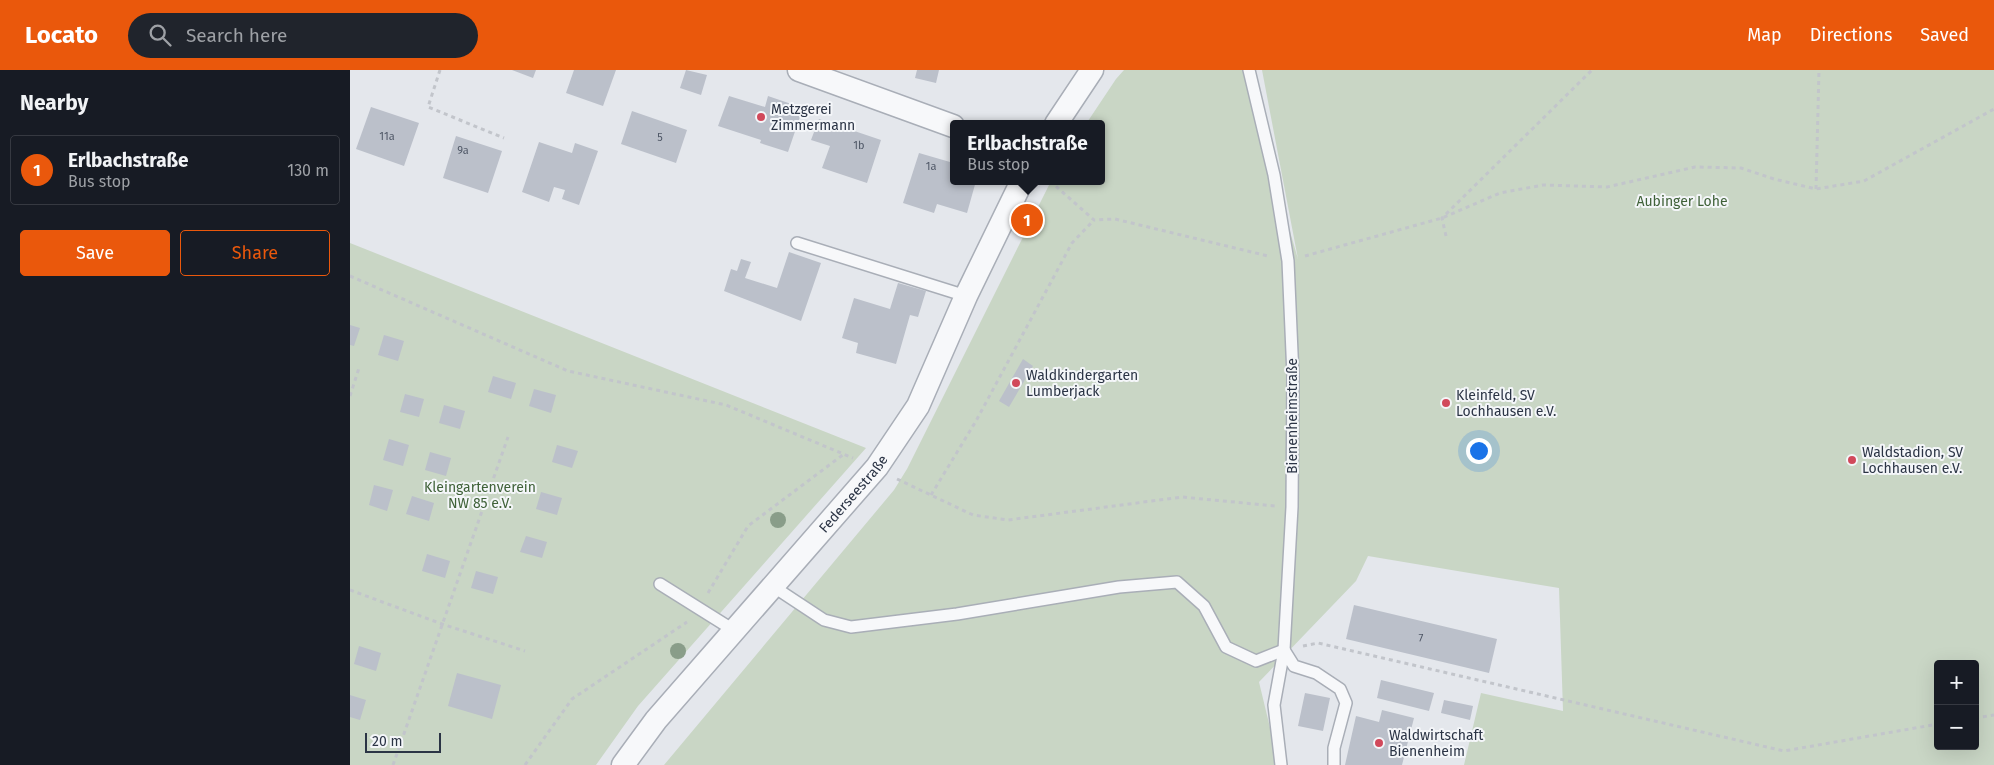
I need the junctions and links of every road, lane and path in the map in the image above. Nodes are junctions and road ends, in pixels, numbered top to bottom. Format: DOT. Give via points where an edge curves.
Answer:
graph roads {
  1 [pos="440,70"];
  2 [pos="799,70"];
  3 [pos="1092,70"];
  4 [pos="1248,70"];
  5 [pos="1592,70"];
  6 [pos="1819,70"];
  7 [pos="1994,109"];
  8 [pos="1059,120"];
  9 [pos="950,125"];
  10 [pos="504,138"];
  11 [pos="1020,185"];
  12 [pos="1055,185"];
  13 [pos="1816,189"];
  14 [pos="1442,218"];
  15 [pos="1094,220"];
  16 [pos="1446,236"];
  17 [pos="797,243"];
  18 [pos="1288,261"];
  19 [pos="350,276"];
  20 [pos="966,296"];
  21 [pos="359,368"];
  22 [pos="350,396"];
  23 [pos="508,437"];
  24 [pos="877,467"];
  25 [pos="930,495"];
  26 [pos="1292,507"];
  27 [pos="660,584"];
  28 [pos="774,587"];
  29 [pos="350,590"];
  30 [pos="442,624"];
  31 [pos="735,631"];
  32 [pos="1284,650"];
  33 [pos="525,651"];
  34 [pos="1994,714"];
  35 [pos="1979,717"];
  36 [pos="1934,725"];
  37 [pos="393,765"];
  38 [pos="623,765"];
  39 [pos="1281,765"];
  40 [pos="1334,765"];
  1 -- 10 [label="path" via="428,107"];
  2 -- 9 [label="street"];
  3 -- 8 [label="street"];
  4 -- 18 [label="lane, Bienenheimstraße" via="1274,175"];
  5 -- 14 [label="path"];
  6 -- 13 [label="path"];
  7 -- 13 [label="path" via="1864,182"];
  11 -- 20 [label="street, Federseestraße"];
  12 -- 15 [label="path"];
  13 -- 14 [label="path" via="1741,168 1695,167 1608,187 1543,185 1500,193"];
  14 -- 16 [label="path"];
  14 -- 18 [label="path"];
  15 -- 18 [label="path" via="1115,219"];
  15 -- 25 [label="path" via="1072,243 976,421"];
  17 -- 20 [label="lane"];
  18 -- 26 [label="lane, Bienenheimstraße" via="1293,376"];
  19 -- 24 [label="path" via="568,371 726,405"];
  20 -- 24 [label="street, Federseestraße" via="918,406"];
  21 -- 22 [label="path"];
  23 -- 30 [label="path"];
  24 -- 25 [label="path"];
  24 -- 28 [label="street, Federseestraße"];
  25 -- 26 [label="path" via="974,515 1008,520 1182,497"];
  26 -- 32 [label="lane, Bienenheimstraße"];
  27 -- 31 [label="lane"];
  28 -- 31 [label="street, Federseestraße"];
  28 -- 32 [label="lane" via="824,620 851,626 957,614 1119,587 1177,582 1204,606 1226,647 1256,661"];
  29 -- 30 [label="path"];
  30 -- 33 [label="path"];
  30 -- 37 [label="path"];
  31 -- 38 [label="street, Federseestraße" via="656,720"];
  32 -- 36 [label="path" via="1318,643 1784,750"];
  32 -- 39 [label="lane, Bienenheimstraße" via="1274,705"];
  32 -- 40 [label="lane" via="1294,666 1316,673 1340,689 1346,703 1334,748"];
  34 -- 35 [label="path"];
}
